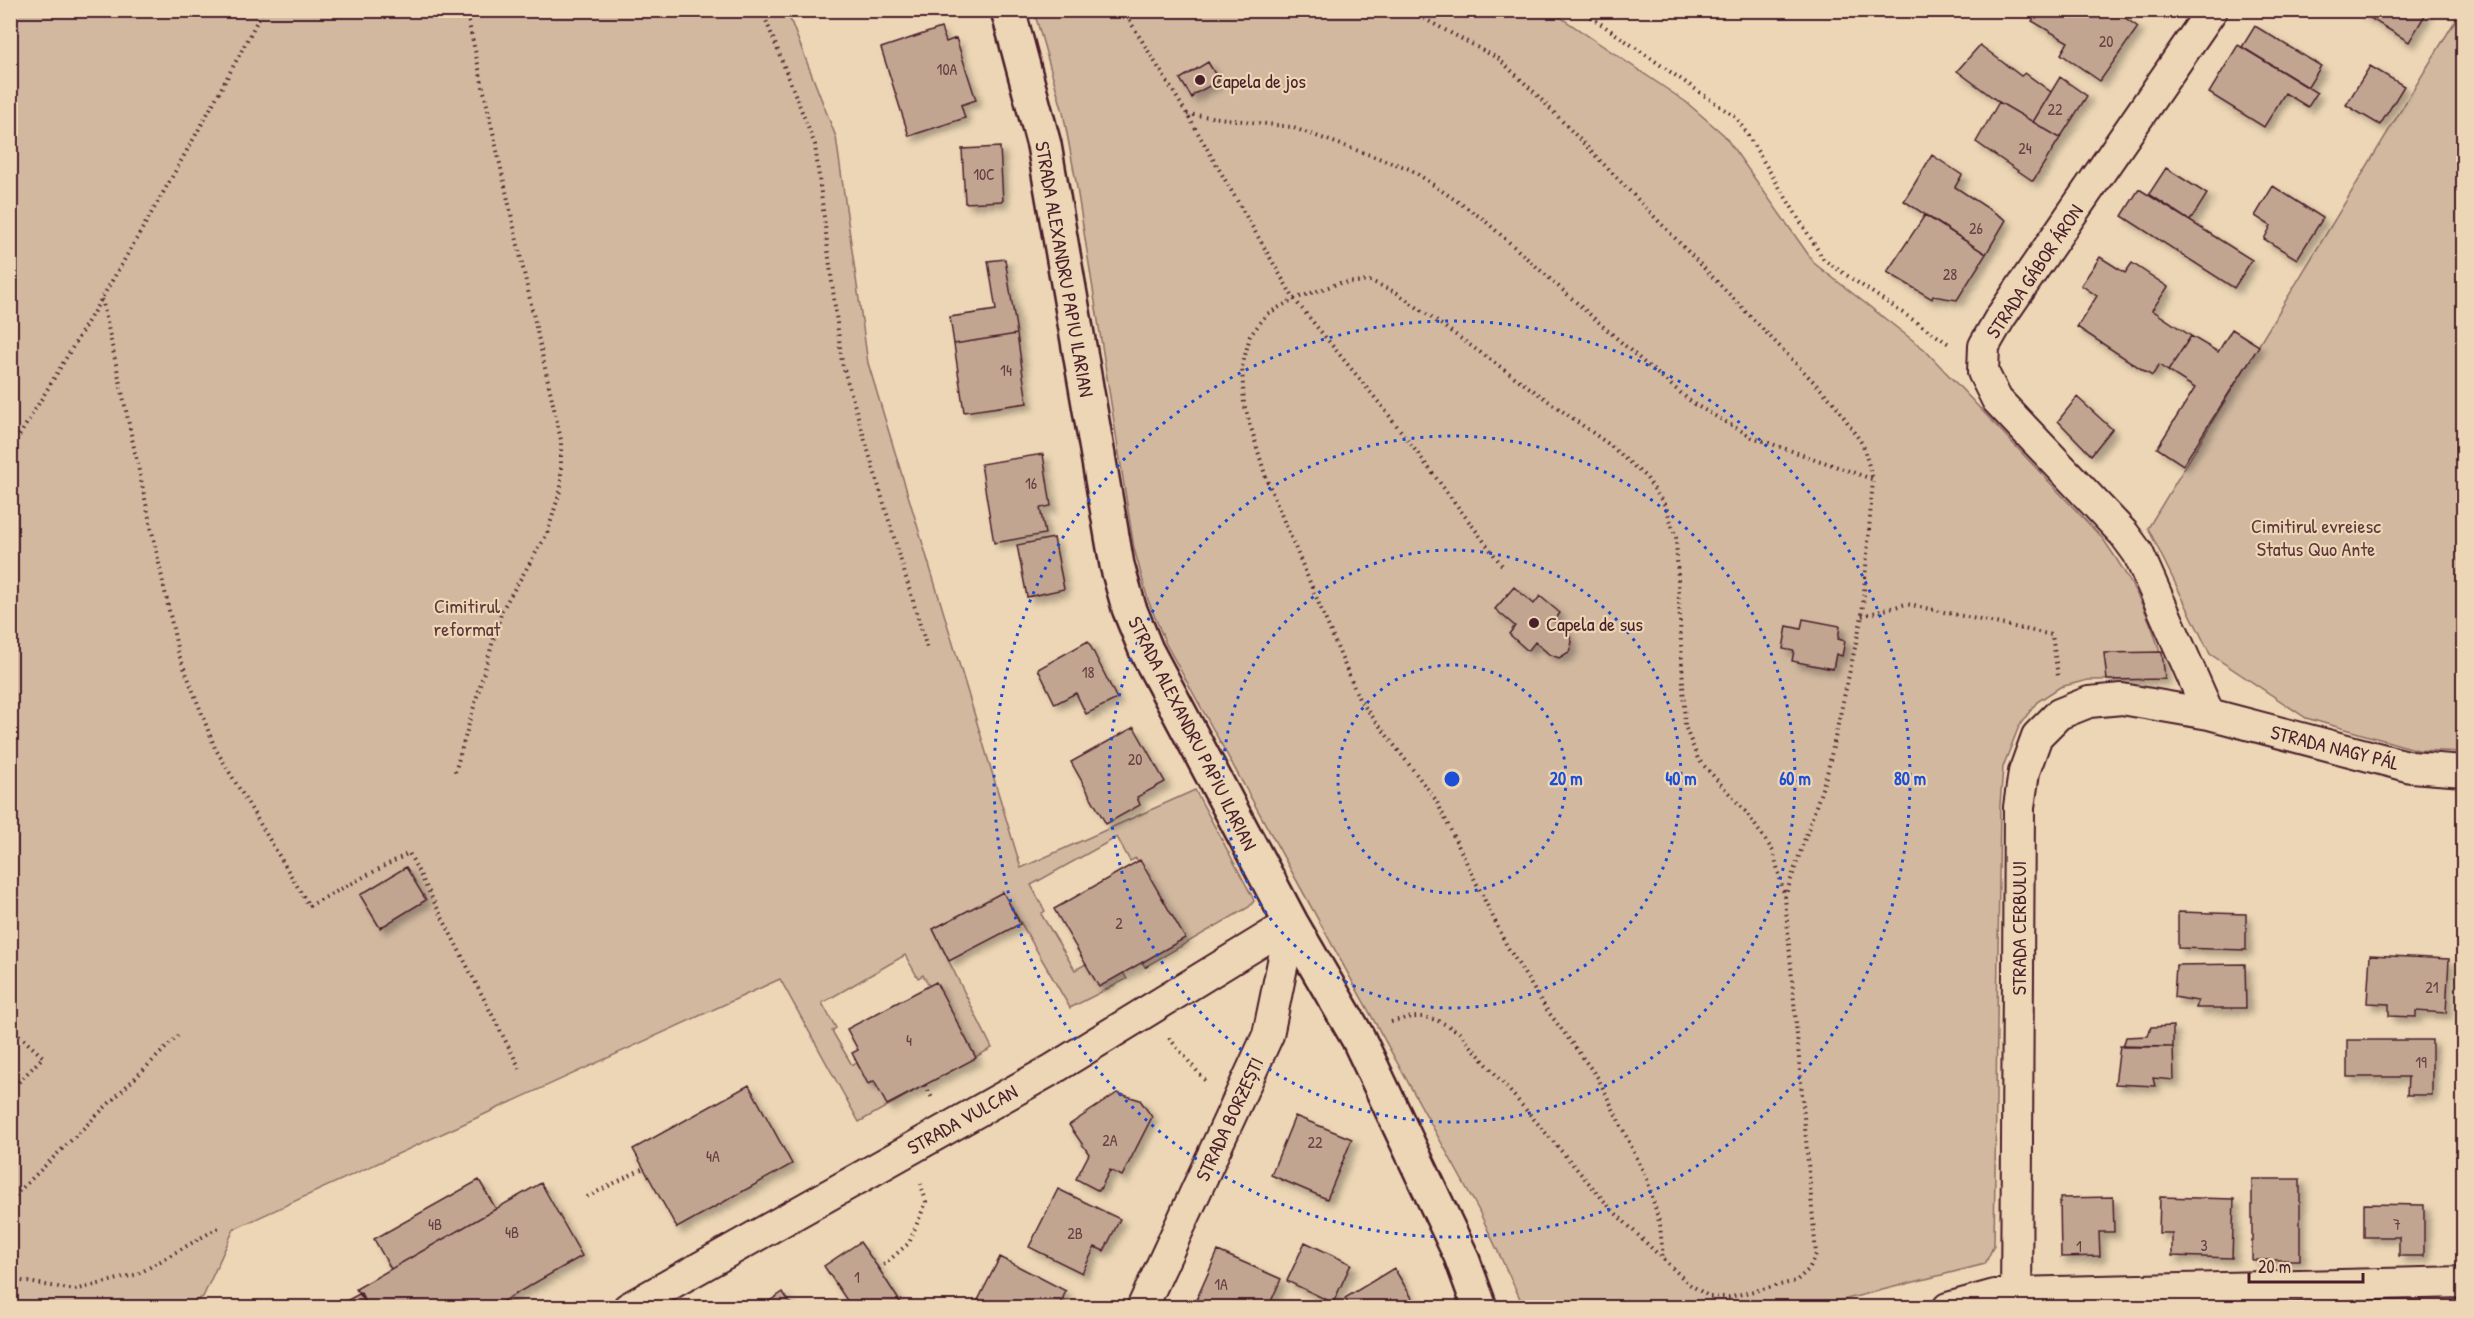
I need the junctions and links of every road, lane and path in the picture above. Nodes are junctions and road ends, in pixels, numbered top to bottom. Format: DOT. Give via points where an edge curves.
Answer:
graph roads {
  1 [pos="263,10"];
  2 [pos="466,10"];
  3 [pos="762,10"];
  4 [pos="1008,10"];
  5 [pos="1122,10"];
  6 [pos="1408,10"];
  7 [pos="1581,10"];
  8 [pos="2212,10"];
  9 [pos="1187,114"];
  10 [pos="102,299"];
  11 [pos="1294,299"];
  12 [pos="1950,345"];
  13 [pos="10,451"];
  14 [pos="1873,480"];
  15 [pos="1504,568"];
  16 [pos="1862,616"];
  17 [pos="927,648"];
  18 [pos="2059,714"];
  19 [pos="2209,714"];
  20 [pos="2463,771"];
  21 [pos="455,772"];
  22 [pos="1785,898"];
  23 [pos="1292,923"];
  24 [pos="1143,961"];
  25 [pos="1150,972"];
  26 [pos="1387,1023"];
  27 [pos="10,1027"];
  28 [pos="178,1036"];
  29 [pos="1168,1038"];
  30 [pos="520,1070"];
  31 [pos="1207,1083"];
  32 [pos="10,1091"];
  33 [pos="644,1168"];
  34 [pos="922,1187"];
  35 [pos="587,1197"];
  36 [pos="10,1200"];
  37 [pos="218,1228"];
  38 [pos="1663,1258"];
  39 [pos="879,1269"];
  40 [pos="10,1279"];
  41 [pos="2463,1282"];
  42 [pos="2016,1300"];
  43 [pos="628,1308"];
  44 [pos="1142,1308"];
  45 [pos="1480,1308"];
  46 [pos="1948,1308"];
  1 -- 10 [label="path"];
  2 -- 21 [label="path" via="561,440 561,488 547,534 502,610"];
  3 -- 17 [label="path" via="815,146 842,363"];
  4 -- 23 [label="street, STRADA ALEXANDRU PAPIU ILARIAN" via="1044,145 1117,565 1129,608 1146,650"];
  5 -- 9 [label="path"];
  6 -- 14 [label="path" via="1499,59 1535,93 1835,404 1863,445"];
  7 -- 12 [label="path" via="1737,118 1824,260"];
  8 -- 19 [label="street, STRADA GÁBOR ÁRON" via="2000,318 1984,346 1983,372 1997,400 2138,553"];
  9 -- 11 [label="path"];
  9 -- 14 [label="path" via="1291,127 1410,169 1483,219 1694,404 1752,437"];
  10 -- 13 [label="path"];
  10 -- 30 [label="path" via="178,652 215,748 309,906 409,853"];
  11 -- 15 [label="path" via="1385,410"];
  11 -- 22 [label="path" via="1340,283 1371,281 1397,293 1607,443 1646,477 1666,507 1676,538 1685,726 1698,759 1746,812 1773,851"];
  11 -- 38 [label="path" via="1267,314 1256,328 1242,366 1244,404 1266,478 1359,699 1437,800 1508,946 1547,1010 1598,1078 1647,1179 1660,1225"];
  14 -- 16 [label="path"];
  16 -- 18 [label="path" via="1906,604 2052,635 2060,687"];
  16 -- 22 [label="path" via="1827,774"];
  18 -- 19 [label="street, STRADA CERBULUI" via="2089,702 2122,699"];
  18 -- 42 [label="street, STRADA CERBULUI" via="2037,736 2024,772 2019,807"];
  19 -- 20 [label="street, STRADA NAGY PÁL" via="2411,767"];
  22 -- 38 [label="path" via="1816,1254 1809,1269 1796,1281 1729,1298 1710,1297 1689,1284"];
  23 -- 43 [label="street, STRADA VULCAN" via="1053,1069"];
  23 -- 44 [label="street, STRADA BORZEȘTI" via="1268,1035"];
  23 -- 45 [label="street, STRADA ALEXANDRU PAPIU ILARIAN" via="1358,1038 1461,1256"];
  24 -- 25 [label="path"];
  26 -- 38 [label="path" via="1413,1015 1436,1018 1460,1032 1612,1210"];
  27 -- 32 [label="path" via="43,1057"];
  28 -- 36 [label="path"];
  29 -- 31 [label="path"];
  33 -- 35 [label="path"];
  34 -- 39 [label="path" via="926,1202 909,1243"];
  37 -- 40 [label="path" via="138,1274 75,1290"];
  41 -- 42 [label="street"];
  42 -- 46 [label="street" via="1995,1295"];
}
